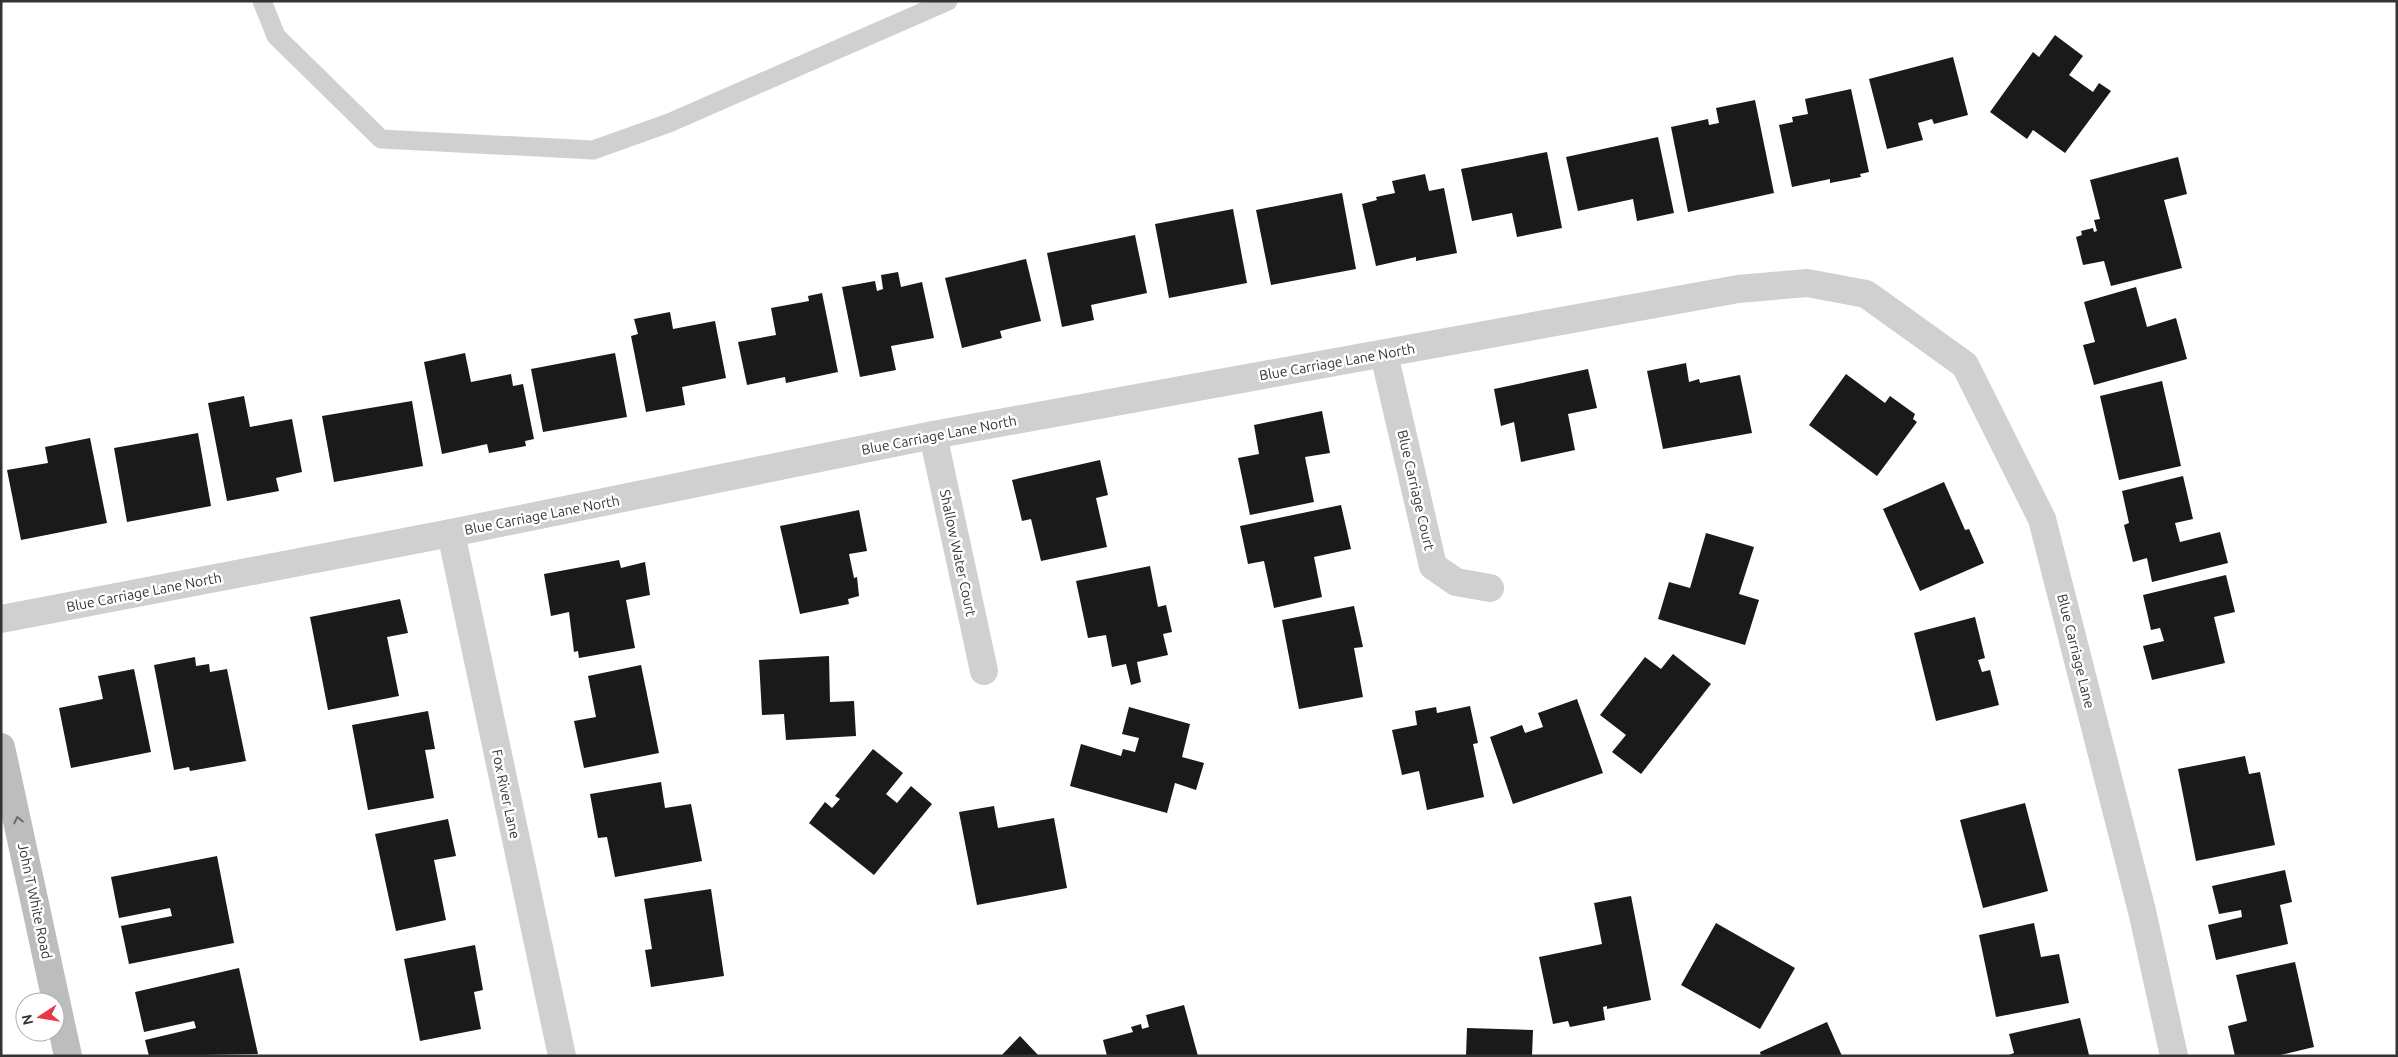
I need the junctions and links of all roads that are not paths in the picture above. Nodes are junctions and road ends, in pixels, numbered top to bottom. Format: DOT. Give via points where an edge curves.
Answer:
graph roads {
  1 [pos="262,1"];
  2 [pos="948,1"];
  3 [pos="1878,302"];
  4 [pos="1384,354"];
  5 [pos="933,435"];
  6 [pos="451,533"];
  7 [pos="1490,588"];
  8 [pos="1,619"];
  9 [pos="984,671"];
  10 [pos="1,747"];
  11 [pos="68,1056"];
  12 [pos="562,1056"];
  13 [pos="2174,1056"];
  1 -- 2 [label="lane" via="276,36 382,139 593,150 669,124"];
  3 -- 4 [label="street, Blue Carriage Lane North" via="1866,294 1807,283 1738,289"];
  3 -- 13 [label="street, Blue Carriage Lane" via="1965,365 2042,519 2142,911"];
  4 -- 5 [label="street, Blue Carriage Lane North"];
  4 -- 7 [label="street, Blue Carriage Court" via="1433,566 1456,582"];
  5 -- 6 [label="street, Blue Carriage Lane North"];
  5 -- 9 [label="street, Shallow Water Court"];
  6 -- 8 [label="street, Blue Carriage Lane North"];
  6 -- 12 [label="street, Fox River Lane"];
  11 -- 10 [label="main road, John T White Road, one-way"];
}
